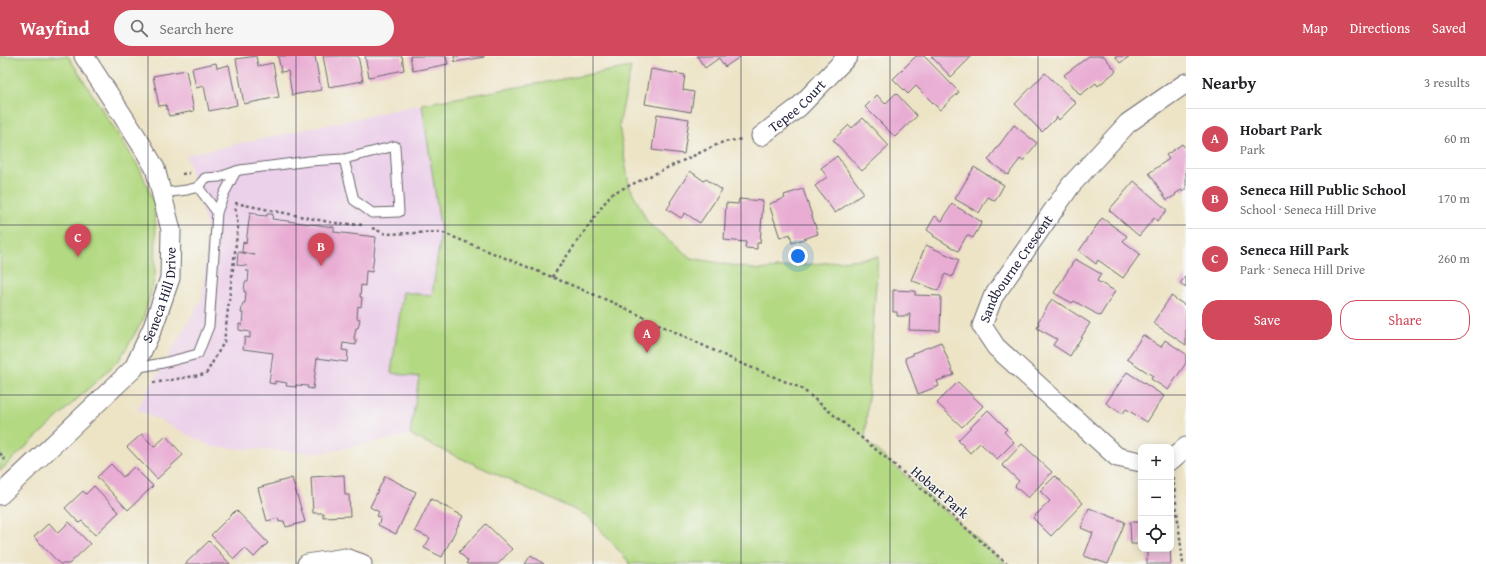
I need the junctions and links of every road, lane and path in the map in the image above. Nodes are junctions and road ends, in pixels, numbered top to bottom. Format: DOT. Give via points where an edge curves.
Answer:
graph roads {
  1 [pos="84,56"];
  2 [pos="848,56"];
  3 [pos="1186,83"];
  4 [pos="761,136"];
  5 [pos="344,159"];
  6 [pos="236,171"];
  7 [pos="198,187"];
  8 [pos="163,193"];
  9 [pos="234,202"];
  10 [pos="217,212"];
  11 [pos="552,277"];
  12 [pos="134,368"];
  13 [pos="1186,447"];
  14 [pos="0,453"];
  15 [pos="5,460"];
  16 [pos="1138,461"];
  17 [pos="1174,461"];
  18 [pos="1173,480"];
  19 [pos="0,495"];
  20 [pos="307,564"];
  21 [pos="362,564"];
  22 [pos="1006,564"];
  23 [pos="1183,564"];
  1 -- 8 [label="street, Seneca Hill Drive" via="142,144 155,168"];
  2 -- 4 [label="street, Tepee Court" via="799,107"];
  3 -- 16 [label="street, Sandbourne Crescent" via="1128,123 1071,185 993,297 982,326 996,347 1117,457"];
  4 -- 11 [label="path" via="723,142 610,194"];
  5 -- 5 [label="lane" via="395,146 399,212 372,213 354,200"];
  5 -- 6 [label="lane"];
  6 -- 7 [label="lane" via="219,177 204,178"];
  6 -- 10 [label="lane"];
  7 -- 8 [label="lane"];
  7 -- 10 [label="lane"];
  8 -- 12 [label="street, Seneca Hill Drive" via="171,230 170,278 153,327"];
  9 -- 11 [label="path, Hobart Park" via="334,223 365,225 386,234 442,232"];
  10 -- 12 [label="lane" via="209,326 198,354"];
  11 -- 22 [label="path, Hobart Park" via="800,388 891,462"];
  12 -- 19 [label="street, Seneca Hill Drive"];
  13 -- 17 [label="street"];
  14 -- 15 [label="path"];
  18 -- 23 [label="path"];
  20 -- 21 [label="street" via="345,558"];
}
